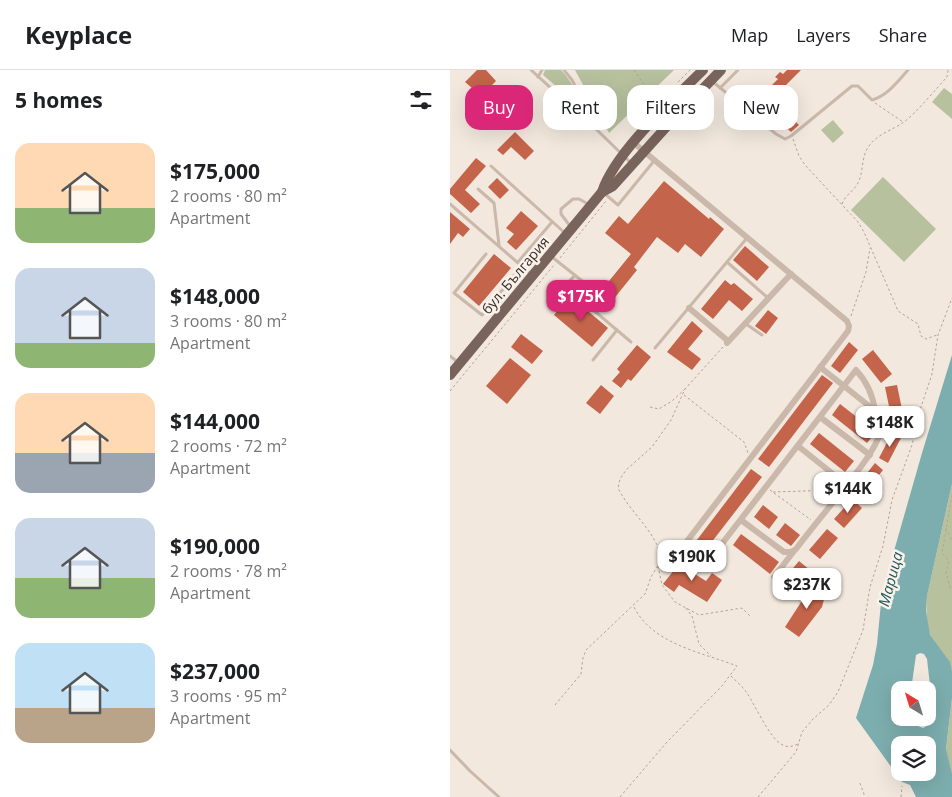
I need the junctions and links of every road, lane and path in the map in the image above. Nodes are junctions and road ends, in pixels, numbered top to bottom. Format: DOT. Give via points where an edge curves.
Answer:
graph roads {
  1 [pos="531,70"];
  2 [pos="542,70"];
  3 [pos="564,70"];
  4 [pos="634,70"];
  5 [pos="703,70"];
  6 [pos="721,70"];
  7 [pos="738,70"];
  8 [pos="908,70"];
  9 [pos="948,70"];
  10 [pos="538,77"];
  11 [pos="711,80"];
  12 [pos="644,85"];
  13 [pos="720,88"];
  14 [pos="872,100"];
  15 [pos="904,122"];
  16 [pos="598,131"];
  17 [pos="791,136"];
  18 [pos="634,143"];
  19 [pos="643,152"];
  20 [pos="623,156"];
  21 [pos="654,161"];
  22 [pos="632,164"];
  23 [pos="490,166"];
  24 [pos="478,189"];
  25 [pos="602,192"];
  26 [pos="450,204"];
  27 [pos="842,204"];
  28 [pos="590,206"];
  29 [pos="552,222"];
  30 [pos="569,231"];
  31 [pos="747,238"];
  32 [pos="499,246"];
  33 [pos="871,246"];
  34 [pos="486,254"];
  35 [pos="550,255"];
  36 [pos="518,262"];
  37 [pos="727,262"];
  38 [pos="522,266"];
  39 [pos="791,274"];
  40 [pos="533,275"];
  41 [pos="575,275"];
  42 [pos="591,288"];
  43 [pos="952,298"];
  44 [pos="768,299"];
  45 [pos="689,308"];
  46 [pos="847,321"];
  47 [pos="746,324"];
  48 [pos="617,330"];
  49 [pos="938,334"];
  50 [pos="762,336"];
  51 [pos="631,342"];
  52 [pos="727,342"];
  53 [pos="655,348"];
  54 [pos="450,356"];
  55 [pos="593,360"];
  56 [pos="460,364"];
  57 [pos="820,367"];
  58 [pos="450,375"];
  59 [pos="844,386"];
  60 [pos="685,389"];
  61 [pos="683,394"];
  62 [pos="650,407"];
  63 [pos="875,411"];
  64 [pos="820,417"];
  65 [pos="885,419"];
  66 [pos="898,430"];
  67 [pos="798,446"];
  68 [pos="870,455"];
  69 [pos="750,458"];
  70 [pos="833,474"];
  71 [pos="766,487"];
  72 [pos="843,490"];
  73 [pos="774,492"];
  74 [pos="952,495"];
  75 [pos="741,520"];
  76 [pos="816,523"];
  77 [pos="946,527"];
  78 [pos="688,540"];
  79 [pos="952,541"];
  80 [pos="796,548"];
  81 [pos="681,549"];
  82 [pos="711,558"];
  83 [pos="662,559"];
  84 [pos="658,565"];
  85 [pos="784,586"];
  86 [pos="952,588"];
  87 [pos="633,605"];
  88 [pos="686,608"];
  89 [pos="750,616"];
  90 [pos="712,657"];
  91 [pos="730,675"];
  92 [pos="555,705"];
  93 [pos="798,744"];
  94 [pos="450,750"];
  95 [pos="860,783"];
  96 [pos="902,786"];
  97 [pos="499,797"];
  98 [pos="620,797"];
  99 [pos="758,797"];
  100 [pos="865,797"];
  101 [pos="901,797"];
  1 -- 10 [label="lane"];
  2 -- 10 [label="lane"];
  3 -- 16 [label="lane"];
  4 -- 12 [label="path"];
  5 -- 18 [label="main road, бул. България"];
  6 -- 11 [label="main road, бул. България"];
  7 -- 13 [label="lane"];
  8 -- 14 [label="lane" via="887,93"];
  9 -- 15 [label="path" via="947,77"];
  10 -- 16 [label="lane"];
  11 -- 13 [label="lane"];
  11 -- 19 [label="main road, бул. България"];
  13 -- 17 [label="lane" via="776,134 785,139"];
  14 -- 15 [label="path"];
  14 -- 17 [label="lane" via="858,86 852,86"];
  15 -- 27 [label="path" via="869,145 859,181"];
  16 -- 20 [label="lane"];
  17 -- 27 [label="path" via="805,165"];
  18 -- 19 [label="street"];
  18 -- 20 [label="main road, бул. България"];
  19 -- 21 [label="street"];
  19 -- 22 [label="main road, бул. България"];
  20 -- 22 [label="lane"];
  20 -- 25 [label="main road, бул. България"];
  21 -- 25 [label="lane" via="618,205"];
  21 -- 31 [label="street"];
  22 -- 25 [label="main road, бул. България" via="613,186"];
  23 -- 29 [label="lane"];
  24 -- 32 [label="lane" via="494,203"];
  25 -- 28 [label="main road, бул. България"];
  26 -- 32 [label="lane"];
  27 -- 33 [label="path" via="858,222"];
  28 -- 30 [label="main road, бул. България"];
  28 -- 30 [label="lane" via="573,199 561,209"];
  29 -- 30 [label="lane"];
  29 -- 36 [label="lane"];
  30 -- 35 [label="main road, бул. България"];
  31 -- 37 [label="lane"];
  31 -- 39 [label="street"];
  32 -- 36 [label="lane"];
  33 -- 46 [label="path" via="866,272"];
  33 -- 49 [label="path" via="898,311 914,320 926,339"];
  34 -- 38 [label="lane" via="454,293 482,315"];
  35 -- 40 [label="main road, бул. България"];
  35 -- 41 [label="lane"];
  36 -- 38 [label="lane"];
  37 -- 44 [label="lane"];
  37 -- 45 [label="lane"];
  38 -- 40 [label="lane"];
  39 -- 44 [label="street"];
  39 -- 46 [label="street"];
  40 -- 56 [label="main road, бул. България"];
  41 -- 42 [label="lane"];
  41 -- 48 [label="lane" via="565,286"];
  43 -- 49 [label="path"];
  44 -- 47 [label="street"];
  45 -- 52 [label="street"];
  45 -- 53 [label="lane"];
  46 -- 57 [label="street" via="848,331"];
  47 -- 50 [label="lane"];
  47 -- 52 [label="street"];
  48 -- 51 [label="lane"];
  48 -- 55 [label="lane"];
  49 -- 93 [label="path" via="932,374 892,500 883,546 870,587 863,630 838,692 802,732"];
  52 -- 60 [label="path"];
  54 -- 56 [label="lane"];
  56 -- 58 [label="main road, бул. България"];
  57 -- 59 [label="street"];
  57 -- 69 [label="street"];
  59 -- 63 [label="street"];
  59 -- 63 [label="street" via="856,370 867,385"];
  59 -- 64 [label="street"];
  60 -- 61 [label="path"];
  60 -- 62 [label="path" via="658,410"];
  61 -- 69 [label="path" via="744,442"];
  61 -- 83 [label="path" via="671,420 652,447 626,470 618,488 659,546"];
  63 -- 65 [label="street"];
  64 -- 67 [label="street"];
  64 -- 68 [label="street"];
  65 -- 66 [label="street"];
  65 -- 68 [label="street" via="882,433"];
  67 -- 70 [label="street"];
  67 -- 71 [label="street"];
  68 -- 72 [label="street"];
  69 -- 78 [label="street"];
  71 -- 73 [label="path"];
  71 -- 75 [label="street"];
  72 -- 73 [label="path"];
  72 -- 76 [label="street"];
  73 -- 76 [label="path"];
  74 -- 77 [label="path"];
  75 -- 80 [label="street" via="784,552"];
  75 -- 82 [label="street"];
  76 -- 80 [label="street"];
  77 -- 79 [label="path"];
  77 -- 86 [label="path" via="942,553 949,561 946,572"];
  78 -- 81 [label="street"];
  78 -- 83 [label="path" via="678,542"];
  80 -- 85 [label="street" via="774,577"];
  83 -- 84 [label="path"];
  84 -- 87 [label="path" via="645,594"];
  84 -- 88 [label="path" via="662,585 675,602"];
  87 -- 90 [label="path" via="639,618 666,640"];
  87 -- 92 [label="path" via="586,650 581,674"];
  88 -- 89 [label="path" via="699,615 742,608"];
  88 -- 90 [label="path" via="692,616 699,644"];
  90 -- 91 [label="path" via="737,666"];
  91 -- 93 [label="path" via="746,691 777,741 782,746"];
  91 -- 98 [label="path"];
  93 -- 99 [label="path" via="796,752"];
  94 -- 97 [label="lane"];
  95 -- 100 [label="path"];
  96 -- 101 [label="path"];
}
